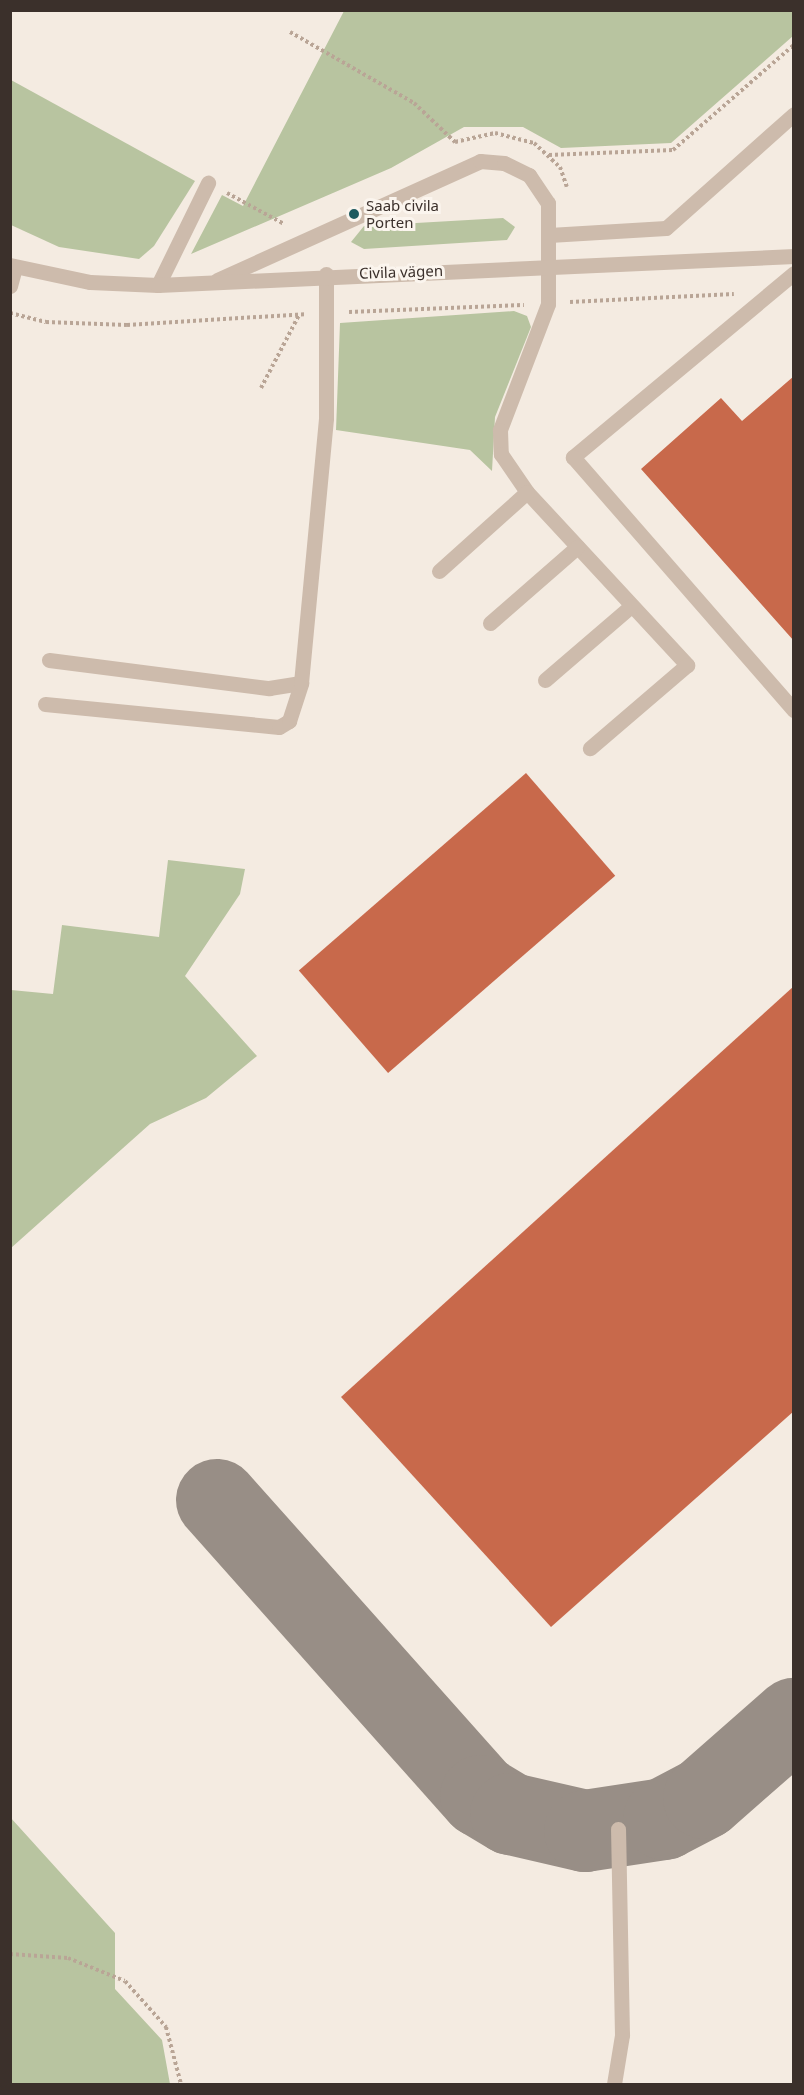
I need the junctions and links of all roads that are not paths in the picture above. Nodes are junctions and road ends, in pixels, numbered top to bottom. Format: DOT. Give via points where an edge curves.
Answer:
graph roads {
  1 [pos="794,114"];
  2 [pos="208,183"];
  3 [pos="549,235"];
  4 [pos="794,256"];
  5 [pos="13,266"];
  6 [pos="550,266"];
  7 [pos="794,273"];
  8 [pos="326,274"];
  9 [pos="218,280"];
  10 [pos="158,285"];
  11 [pos="10,286"];
  12 [pos="527,492"];
  13 [pos="577,547"];
  14 [pos="440,571"];
  15 [pos="631,606"];
  16 [pos="490,623"];
  17 [pos="49,660"];
  18 [pos="545,680"];
  19 [pos="301,683"];
  20 [pos="45,704"];
  21 [pos="794,710"];
  22 [pos="590,748"];
  23 [pos="618,1830"];
  24 [pos="614,2085"];
  1 -- 3 [label="street" via="666,228"];
  2 -- 10 [label="street"];
  3 -- 6 [label="street"];
  3 -- 9 [label="street" via="548,203 529,175 504,163 480,161 306,236"];
  4 -- 6 [label="street, Civila vägen"];
  5 -- 10 [label="street, Civila vägen" via="90,282"];
  5 -- 11 [label="street"];
  6 -- 8 [label="street, Civila vägen"];
  6 -- 12 [label="street" via="548,304 500,430 501,454"];
  7 -- 21 [label="street" via="573,457"];
  8 -- 9 [label="street, Civila vägen"];
  8 -- 19 [label="street" via="326,418"];
  9 -- 10 [label="street, Civila vägen"];
  12 -- 13 [label="street"];
  12 -- 14 [label="street"];
  13 -- 15 [label="street"];
  13 -- 16 [label="street"];
  15 -- 18 [label="street"];
  15 -- 22 [label="street" via="687,665"];
  17 -- 19 [label="street" via="269,688"];
  19 -- 20 [label="street" via="289,721 279,727"];
  23 -- 24 [label="street" via="622,2035"];
}
